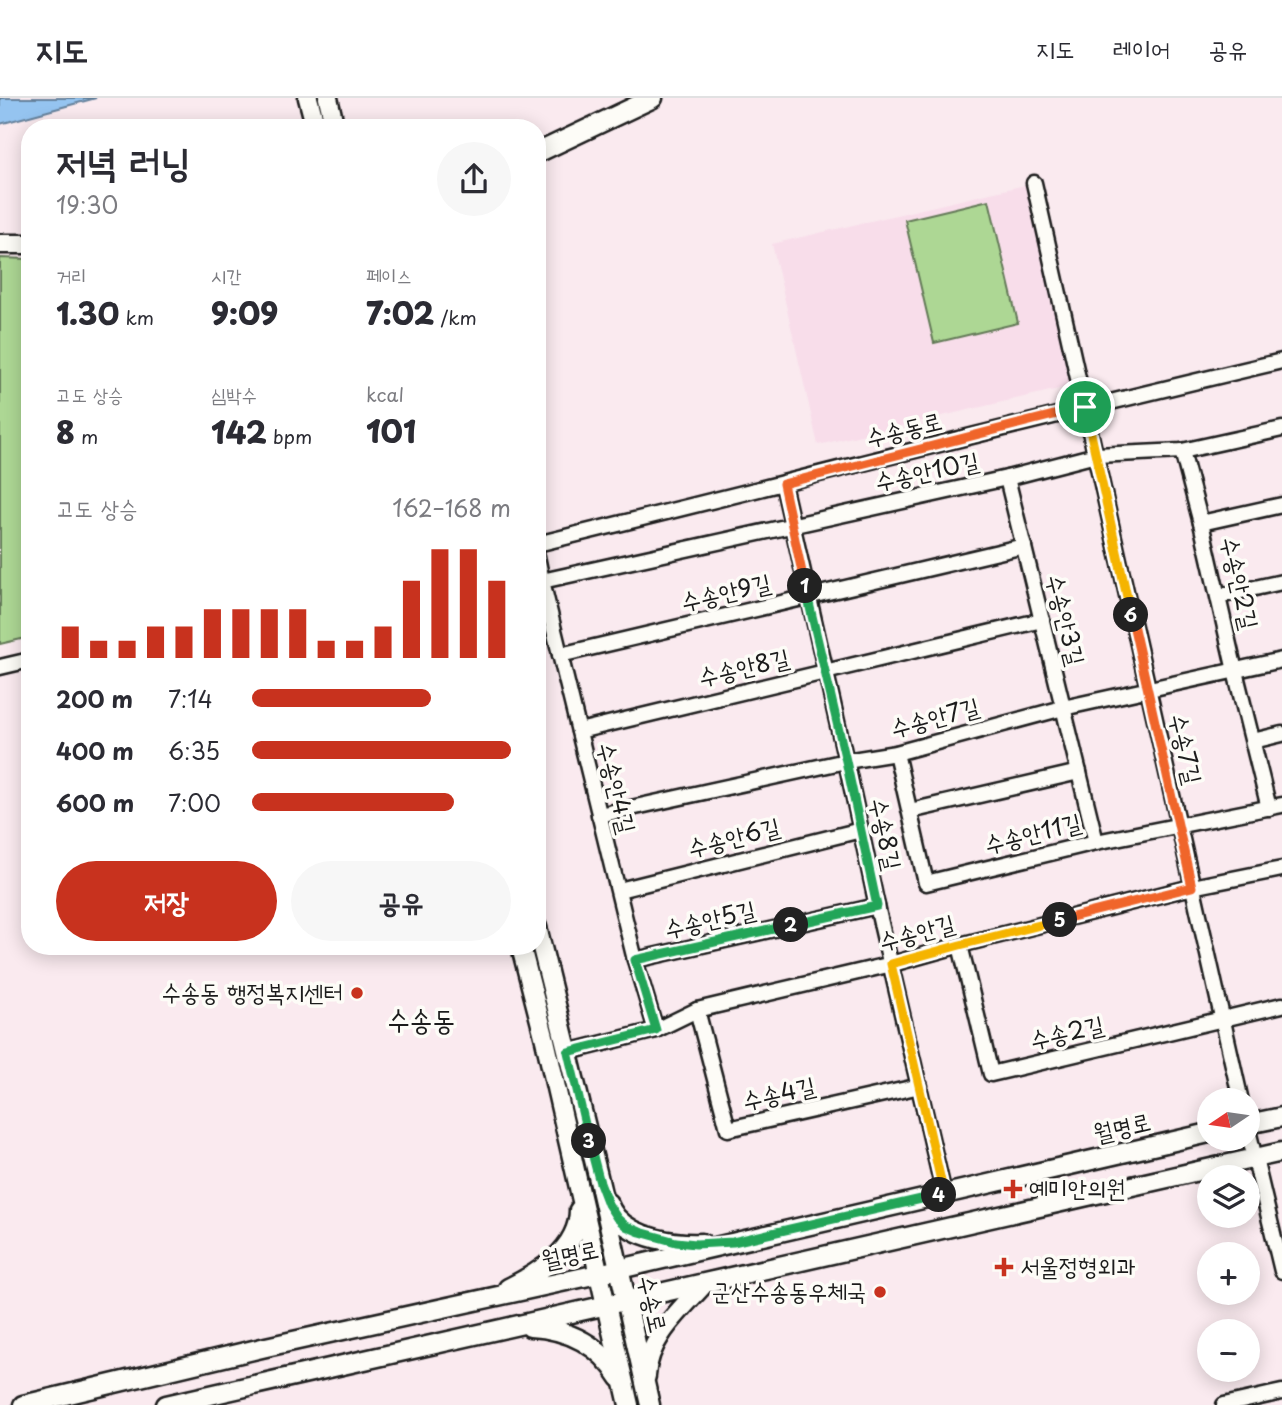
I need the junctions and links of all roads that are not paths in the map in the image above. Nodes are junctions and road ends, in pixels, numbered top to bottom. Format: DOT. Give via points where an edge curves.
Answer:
graph roads {
  1 [pos="308,98"];
  2 [pos="328,98"];
  3 [pos="653,98"];
  4 [pos="314,119"];
  5 [pos="333,119"];
  6 [pos="546,149"];
  7 [pos="1034,183"];
  8 [pos="0,243"];
  9 [pos="21,244"];
  10 [pos="1282,361"];
  11 [pos="1085,407"];
  12 [pos="1282,429"];
  13 [pos="1182,451"];
  14 [pos="1096,455"];
  15 [pos="1007,478"];
  16 [pos="783,484"];
  17 [pos="1282,505"];
  18 [pos="1201,523"];
  19 [pos="791,526"];
  20 [pos="546,542"];
  21 [pos="1024,546"];
  22 [pos="546,580"];
  23 [pos="1282,582"];
  24 [pos="1219,596"];
  25 [pos="546,597"];
  26 [pos="808,598"];
  27 [pos="1042,620"];
  28 [pos="560,655"];
  29 [pos="1282,660"];
  30 [pos="21,662"];
  31 [pos="0,667"];
  32 [pos="1235,671"];
  33 [pos="825,672"];
  34 [pos="1148,690"];
  35 [pos="1063,708"];
  36 [pos="579,731"];
  37 [pos="1282,734"];
  38 [pos="1253,741"];
  39 [pos="896,753"];
  40 [pos="846,761"];
  41 [pos="1079,772"];
  42 [pos="1276,806"];
  43 [pos="910,811"];
  44 [pos="599,815"];
  45 [pos="1178,825"];
  46 [pos="861,830"];
  47 [pos="1096,842"];
  48 [pos="1282,869"];
  49 [pos="1192,887"];
  50 [pos="619,890"];
  51 [pos="877,906"];
  52 [pos="960,945"];
  53 [pos="523,955"];
  54 [pos="544,955"];
  55 [pos="635,960"];
  56 [pos="891,964"];
  57 [pos="1282,1005"];
  58 [pos="696,1010"];
  59 [pos="1222,1020"];
  60 [pos="656,1030"];
  61 [pos="568,1052"];
  62 [pos="920,1086"];
  63 [pos="1238,1088"];
  64 [pos="1282,1117"];
  65 [pos="1260,1122"];
  66 [pos="1197,1136"];
  67 [pos="1253,1152"];
  68 [pos="1282,1152"];
  69 [pos="1255,1159"];
  70 [pos="600,1183"];
  71 [pos="578,1186"];
  72 [pos="944,1194"];
  73 [pos="733,1242"];
  74 [pos="619,1269"];
  75 [pos="1282,1271"];
  76 [pos="598,1274"];
  77 [pos="704,1284"];
  78 [pos="488,1298"];
  79 [pos="627,1301"];
  80 [pos="606,1306"];
  81 [pos="509,1326"];
  82 [pos="624,1385"];
  83 [pos="646,1387"];
  84 [pos="1282,1392"];
  85 [pos="221,1399"];
  86 [pos="23,1405"];
  87 [pos="166,1405"];
  88 [pos="629,1405"];
  89 [pos="650,1405"];
  90 [pos="1224,1405"];
  1 -- 4 [label="street"];
  2 -- 5 [label="street"];
  3 -- 6 [label="street"];
  7 -- 11 [label="street, 수송7길"];
  8 -- 9 [label="street"];
  10 -- 11 [label="street, 수송동로"];
  11 -- 14 [label="street, 수송7길"];
  11 -- 16 [label="street, 수송동로"];
  12 -- 13 [label="street, 수송안10길"];
  13 -- 14 [label="street, 수송안10길"];
  13 -- 18 [label="street, 수송안2길"];
  14 -- 15 [label="street, 수송안10길"];
  14 -- 34 [label="street, 수송7길"];
  15 -- 19 [label="street, 수송안10길"];
  15 -- 21 [label="street, 수송안3길"];
  16 -- 19 [label="street, 수송8길"];
  16 -- 20 [label="street, 수송동로"];
  17 -- 18 [label="street"];
  18 -- 24 [label="street, 수송안2길"];
  19 -- 22 [label="street, 수송안10길"];
  19 -- 26 [label="street, 수송8길"];
  21 -- 26 [label="street, 수송안9길"];
  21 -- 27 [label="street, 수송안3길"];
  23 -- 24 [label="street"];
  24 -- 32 [label="street, 수송안2길"];
  25 -- 28 [label="street, 수송안4길"];
  26 -- 28 [label="street, 수송안9길"];
  26 -- 33 [label="street, 수송8길"];
  27 -- 33 [label="street, 수송안8길"];
  27 -- 35 [label="street, 수송안3길"];
  28 -- 36 [label="street, 수송안4길"];
  29 -- 32 [label="street, 수송안7길"];
  30 -- 31 [label="street"];
  32 -- 34 [label="street, 수송안7길"];
  32 -- 38 [label="street, 수송안2길"];
  33 -- 36 [label="street, 수송안8길"];
  33 -- 40 [label="street, 수송8길"];
  34 -- 35 [label="street, 수송안7길"];
  34 -- 45 [label="street, 수송7길"];
  35 -- 39 [label="street, 수송안7길"];
  35 -- 41 [label="street, 수송안3길"];
  36 -- 44 [label="street, 수송안4길"];
  37 -- 38 [label="street"];
  38 -- 42 [label="street, 수송안2길"];
  39 -- 40 [label="street, 수송안7길"];
  39 -- 43 [label="street, 수송안11길"];
  40 -- 44 [label="street, 수송안7길"];
  40 -- 46 [label="street, 수송8길"];
  41 -- 43 [label="street"];
  41 -- 47 [label="street, 수송안3길"];
  42 -- 45 [label="street, 수송안11길"];
  43 -- 47 [label="street, 수송안11길" via="926,883"];
  44 -- 50 [label="street, 수송안4길"];
  45 -- 47 [label="street, 수송안11길"];
  45 -- 49 [label="street, 수송7길"];
  46 -- 50 [label="street, 수송안6길"];
  46 -- 51 [label="street, 수송8길"];
  48 -- 49 [label="street, 수송안길"];
  49 -- 52 [label="street, 수송안길"];
  49 -- 59 [label="street, 수송7길"];
  50 -- 55 [label="street, 수송안4길"];
  51 -- 55 [label="street, 수송안5길"];
  51 -- 56 [label="street, 수송8길"];
  52 -- 56 [label="street, 수송안길"];
  52 -- 59 [label="street, 수송2길" via="991,1074"];
  53 -- 71 [label="street, 수송로"];
  54 -- 61 [label="street, 수송로"];
  55 -- 60 [label="street, 수송안4길"];
  56 -- 58 [label="street, 수송안길"];
  56 -- 62 [label="street, 수송8길"];
  57 -- 59 [label="street, 수송2길"];
  58 -- 60 [label="street, 수송안길"];
  58 -- 62 [label="street, 수송4길" via="728,1129"];
  59 -- 63 [label="street, 수송7길"];
  60 -- 61 [label="street, 수송안길"];
  61 -- 70 [label="street, 수송로"];
  62 -- 72 [label="street, 수송8길"];
  64 -- 65 [label="street"];
  66 -- 72 [label="street, 월명로"];
  67 -- 69 [label="street"];
  68 -- 69 [label="street"];
  69 -- 75 [label="street"];
  69 -- 77 [label="street"];
  70 -- 73 [label="street" via="608,1204 626,1226 676,1242"];
  70 -- 74 [label="street, 수송로"];
  71 -- 76 [label="street, 수송로"];
  71 -- 78 [label="street" via="579,1220 565,1248 539,1270"];
  72 -- 73 [label="street, 월명로"];
  73 -- 74 [label="street, 월명로"];
  74 -- 76 [label="street, 월명로"];
  74 -- 79 [label="street, 수송로"];
  76 -- 78 [label="street, 월명로"];
  76 -- 80 [label="street, 수송로"];
  77 -- 79 [label="street"];
  77 -- 83 [label="street" via="662,1331 652,1350"];
  78 -- 86 [label="street, 월명로"];
  79 -- 80 [label="street"];
  79 -- 83 [label="street, 수송로"];
  80 -- 81 [label="street"];
  80 -- 82 [label="street, 수송로"];
  81 -- 82 [label="street" via="545,1328 582,1339 614,1368"];
  81 -- 85 [label="street"];
  82 -- 88 [label="street, 수송로"];
  83 -- 89 [label="street, 수송로"];
  84 -- 90 [label="street"];
  85 -- 87 [label="street"];
}
